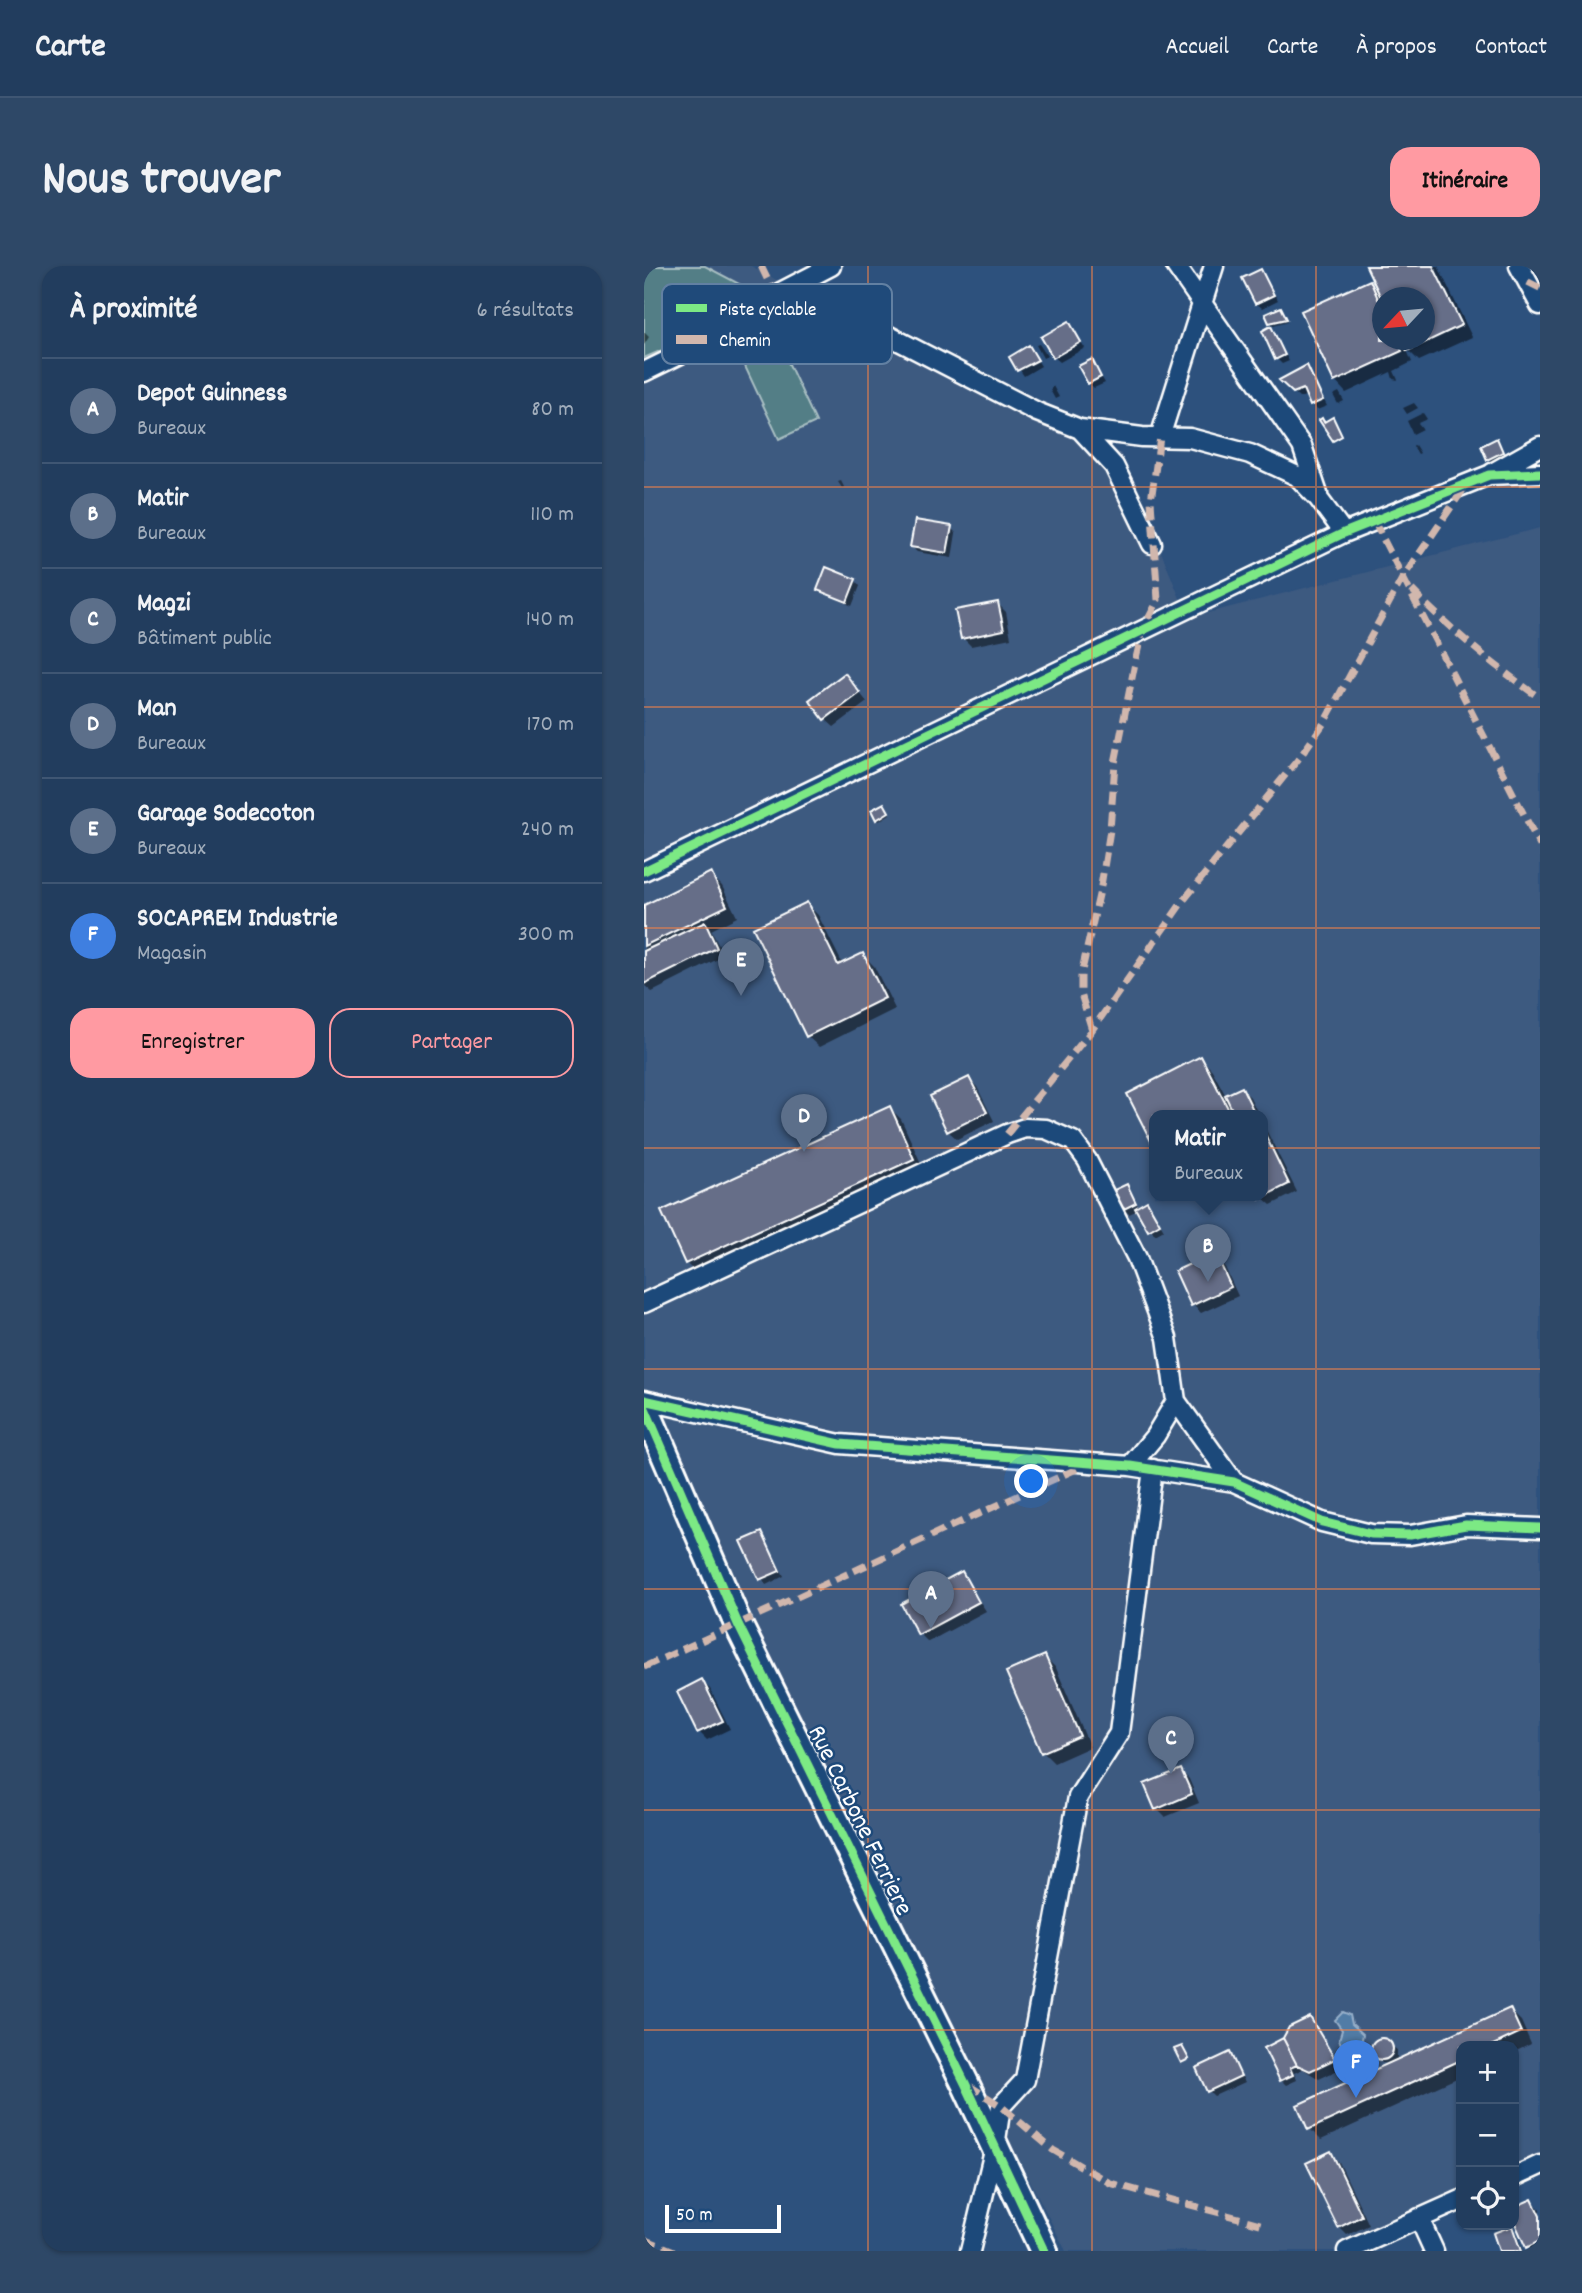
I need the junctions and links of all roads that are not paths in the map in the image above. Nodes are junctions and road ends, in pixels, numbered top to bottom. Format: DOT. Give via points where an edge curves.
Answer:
graph roads {
  1 [pos="831,266"];
  2 [pos="1176,266"];
  3 [pos="1214,266"];
  4 [pos="1519,266"];
  5 [pos="796,284"];
  6 [pos="1202,305"];
  7 [pos="1540,305"];
  8 [pos="892,337"];
  9 [pos="662,363"];
  10 [pos="644,372"];
  11 [pos="1080,429"];
  12 [pos="1160,437"];
  13 [pos="1540,446"];
  14 [pos="1540,473"];
  15 [pos="1489,475"];
  16 [pos="1318,498"];
  17 [pos="1344,533"];
  18 [pos="1152,544"];
  19 [pos="644,871"];
  20 [pos="644,1303"];
  21 [pos="644,1399"];
  22 [pos="1176,1401"];
  23 [pos="644,1406"];
  24 [pos="1130,1465"];
  25 [pos="1153,1469"];
  26 [pos="1234,1482"];
  27 [pos="1540,1528"];
  28 [pos="995,2147"];
  29 [pos="1540,2165"];
  30 [pos="1519,2175"];
  31 [pos="1456,2202"];
  32 [pos="1419,2218"];
  33 [pos="970,2251"];
  34 [pos="1044,2251"];
  35 [pos="1348,2251"];
  36 [pos="1434,2251"];
  1 -- 5 [label="street"];
  2 -- 6 [label="street"];
  3 -- 6 [label="street"];
  4 -- 7 [label="street"];
  6 -- 12 [label="street"];
  6 -- 16 [label="street" via="1302,446"];
  8 -- 11 [label="street" via="1037,412"];
  9 -- 10 [label="street"];
  11 -- 12 [label="street"];
  11 -- 18 [label="street" via="1114,466"];
  12 -- 16 [label="street" via="1217,443 1250,454 1297,476"];
  13 -- 15 [label="street"];
  14 -- 15 [label="street"];
  15 -- 17 [label="street"];
  16 -- 17 [label="street"];
  17 -- 19 [label="street"];
  20 -- 22 [label="street" via="1007,1134 1025,1128 1045,1129 1073,1141 1087,1160 1138,1258 1167,1338"];
  21 -- 24 [label="street" via="840,1444"];
  22 -- 24 [label="street"];
  22 -- 26 [label="street"];
  23 -- 28 [label="street, Rue Carbone Ferriere" via="738,1624"];
  24 -- 25 [label="street"];
  25 -- 26 [label="street"];
  25 -- 28 [label="street" via="1119,1733 1078,1797 1026,2080 1001,2106"];
  26 -- 27 [label="street" via="1322,1522 1371,1534 1410,1535 1466,1525"];
  28 -- 33 [label="street"];
  28 -- 34 [label="street, Rue Carbone Ferriere"];
  29 -- 30 [label="street"];
  31 -- 32 [label="street"];
  32 -- 35 [label="street"];
  32 -- 36 [label="street"];
}
